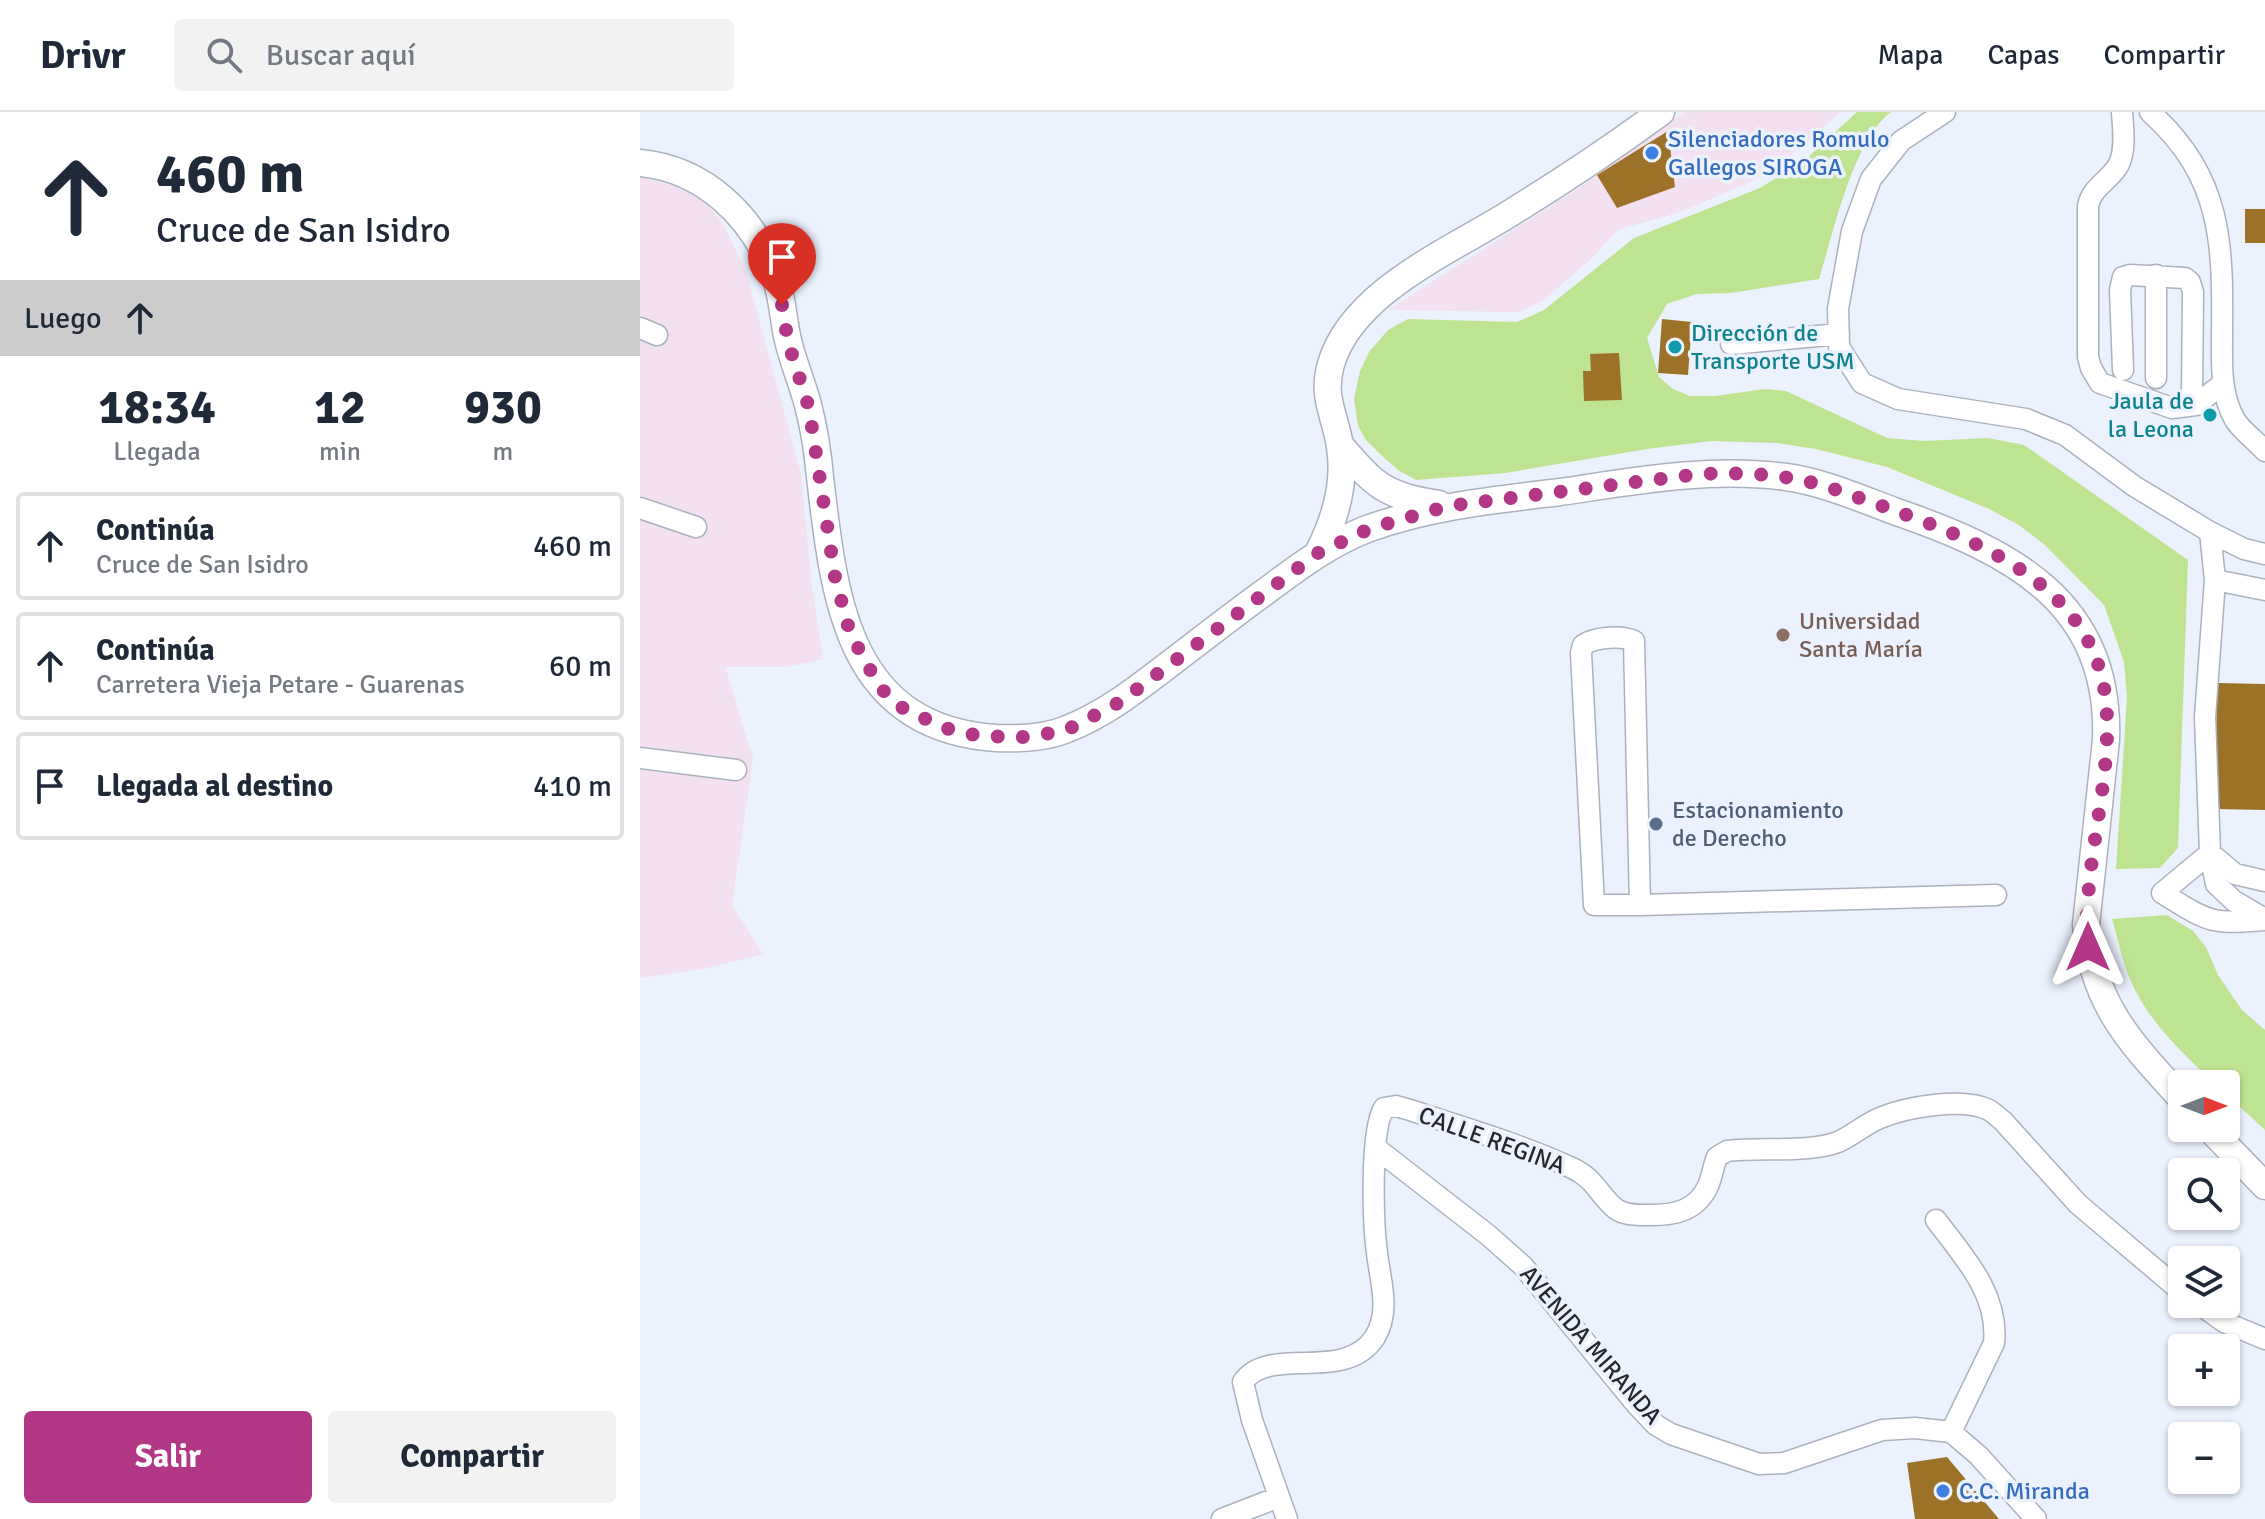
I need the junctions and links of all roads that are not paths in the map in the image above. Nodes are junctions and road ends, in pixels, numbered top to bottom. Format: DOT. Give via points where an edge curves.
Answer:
graph roads {
  1 [pos="1661,112"];
  2 [pos="1945,112"];
  3 [pos="2122,112"];
  4 [pos="2150,112"];
  5 [pos="640,163"];
  6 [pos="2156,275"];
  7 [pos="1839,334"];
  8 [pos="1731,344"];
  9 [pos="2123,370"];
  10 [pos="2156,378"];
  11 [pos="2222,384"];
  12 [pos="2196,405"];
  13 [pos="1340,445"];
  14 [pos="2265,451"];
  15 [pos="1448,506"];
  16 [pos="640,508"];
  17 [pos="696,527"];
  18 [pos="2210,532"];
  19 [pos="1318,553"];
  20 [pos="2265,554"];
  21 [pos="2215,580"];
  22 [pos="2265,590"];
  23 [pos="640,758"];
  24 [pos="736,770"];
  25 [pos="2210,853"];
  26 [pos="2265,881"];
  27 [pos="1996,895"];
  28 [pos="1640,905"];
  29 [pos="2265,920"];
  30 [pos="2168,1083"];
  31 [pos="2223,1142"];
  32 [pos="1376,1148"];
  33 [pos="2265,1186"];
  34 [pos="1936,1220"];
  35 [pos="2168,1280"];
  36 [pos="2218,1318"];
  37 [pos="2265,1339"];
  38 [pos="1951,1432"];
  39 [pos="1279,1497"];
  40 [pos="1222,1519"];
  41 [pos="1287,1519"];
  42 [pos="2036,1519"];
  1 -- 13 [label="main road" via="1593,161 1405,276 1368,307 1343,337 1330,366 1328,402"];
  2 -- 7 [label="street" via="1901,141 1871,179 1852,231 1838,309"];
  3 -- 12 [label="street" via="2120,163 2095,189 2088,206 2088,357 2100,383 2172,408"];
  4 -- 11 [label="street" via="2169,129 2203,178 2218,226"];
  5 -- 19 [label="main road" via="703,182 746,222 764,250 809,408 835,577 850,633 879,686 897,705 967,734 995,738 1065,731 1120,702"];
  6 -- 9 [label="street" via="2130,275 2121,281"];
  6 -- 10 [label="street"];
  6 -- 12 [label="street" via="2190,282"];
  7 -- 8 [label="street"];
  7 -- 18 [label="street" via="1839,347 1862,383 1898,399 2026,419 2065,435 2134,486"];
  11 -- 12 [label="street"];
  11 -- 14 [label="street" via="2235,420"];
  13 -- 15 [label="main road" via="1387,491"];
  13 -- 19 [label="main road" via="1338,499"];
  15 -- 19 [label="main road" via="1369,529"];
  15 -- 30 [label="main road" via="1699,474 1788,477 1922,520 1991,551 2054,594 2088,641 2105,696 2106,740 2086,925 2093,967 2119,1027"];
  16 -- 17 [label="street"];
  18 -- 20 [label="street"];
  18 -- 21 [label="street"];
  21 -- 22 [label="street"];
  21 -- 25 [label="street" via="2205,717"];
  23 -- 24 [label="street"];
  25 -- 26 [label="street" via="2227,870"];
  25 -- 29 [label="street" via="2216,884"];
  25 -- 29 [label="street" via="2162,893 2209,921"];
  27 -- 28 [label="street"];
  28 -- 28 [label="street" via="1594,905 1581,653 1589,641 1634,641"];
  31 -- 33 [label="main road"];
  32 -- 35 [label="street, CALLE REGINA" via="1378,1117 1384,1108 1396,1106 1574,1169 1628,1214 1671,1215 1688,1210 1700,1198 1717,1157 1727,1151 1819,1146 1837,1142 1881,1117 1951,1103 1974,1105 2003,1121 2078,1204"];
  32 -- 38 [label="street, AVENIDA MIRANDA" via="1523,1266 1636,1404 1671,1434 1759,1464 1784,1463 1882,1430"];
  32 -- 39 [label="street, CALLE REGINA" via="1374,1230 1384,1303 1376,1336 1354,1356 1266,1366 1243,1382"];
  34 -- 38 [label="street" via="1983,1285 1995,1329 1994,1343"];
  36 -- 37 [label="street"];
  38 -- 42 [label="street"];
  39 -- 40 [label="street"];
  39 -- 41 [label="street"];
}
